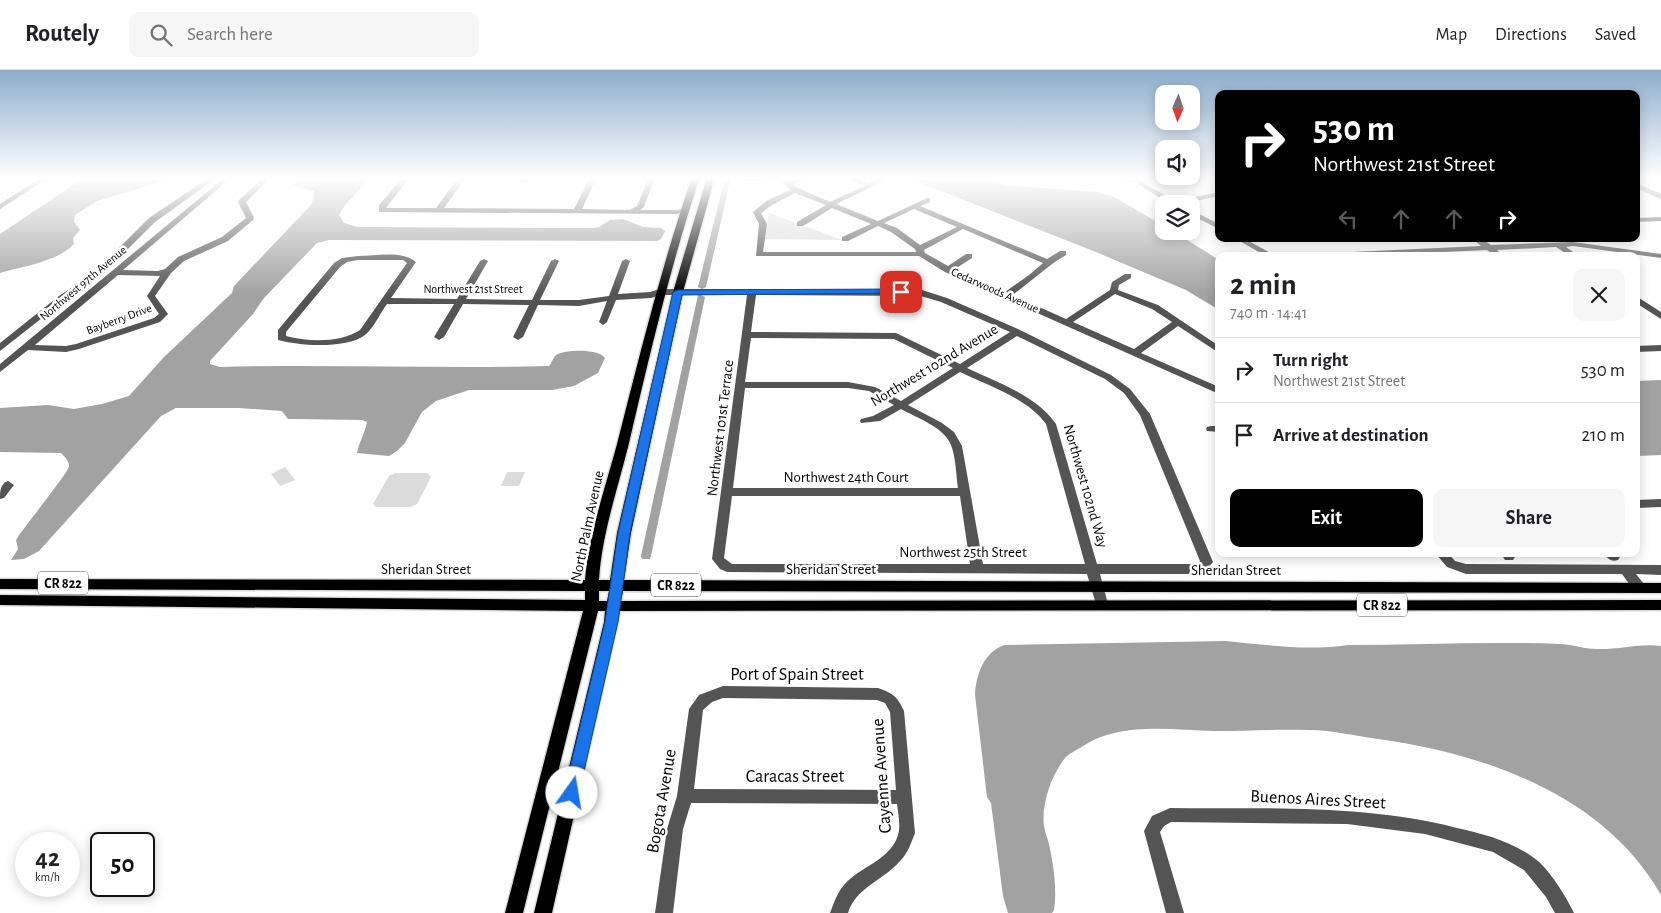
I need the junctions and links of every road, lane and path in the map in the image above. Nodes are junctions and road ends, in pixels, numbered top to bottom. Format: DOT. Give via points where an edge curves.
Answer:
graph roads {
  1 [pos="181,216"];
  2 [pos="249,216"];
  3 [pos="684,216"];
  4 [pos="700,216"];
  5 [pos="759,216"];
  6 [pos="812,216"];
  7 [pos="862,216"];
  8 [pos="890,216"];
  9 [pos="937,216"];
  10 [pos="156,217"];
  11 [pos="1200,217"];
  12 [pos="1661,219"];
  13 [pos="176,220"];
  14 [pos="1640,220"];
  15 [pos="878,222"];
  16 [pos="149,223"];
  17 [pos="800,224"];
  18 [pos="1215,225"];
  19 [pos="962,227"];
  20 [pos="845,239"];
  21 [pos="1246,242"];
  22 [pos="1481,242"];
  23 [pos="1554,242"];
  24 [pos="1558,245"];
  25 [pos="1488,247"];
  26 [pos="920,252"];
  27 [pos="1264,252"];
  28 [pos="1388,252"];
  29 [pos="1495,252"];
  30 [pos="1569,252"];
  31 [pos="1623,252"];
  32 [pos="1063,253"];
  33 [pos="1640,254"];
  34 [pos="969,256"];
  35 [pos="1661,256"];
  36 [pos="555,261"];
  37 [pos="626,261"];
  38 [pos="484,262"];
  39 [pos="1048,262"];
  40 [pos="948,270"];
  41 [pos="168,271"];
  42 [pos="115,272"];
  43 [pos="1128,276"];
  44 [pos="1114,291"];
  45 [pos="660,292"];
  46 [pos="678,292"];
  47 [pos="752,292"];
  48 [pos="614,294"];
  49 [pos="1005,296"];
  50 [pos="385,301"];
  51 [pos="537,301"];
  52 [pos="460,302"];
  53 [pos="1640,302"];
  54 [pos="1661,316"];
  55 [pos="603,322"];
  56 [pos="1068,322"];
  57 [pos="1178,322"];
  58 [pos="1017,332"];
  59 [pos="746,335"];
  60 [pos="439,336"];
  61 [pos="518,337"];
  62 [pos="26,347"];
  63 [pos="1215,347"];
  64 [pos="0,348"];
  65 [pos="1661,348"];
  66 [pos="1640,349"];
  67 [pos="1135,353"];
  68 [pos="960,367"];
  69 [pos="0,369"];
  70 [pos="741,385"];
  71 [pos="1215,388"];
  72 [pos="901,405"];
  73 [pos="865,421"];
  74 [pos="4,484"];
  75 [pos="727,492"];
  76 [pos="965,492"];
  77 [pos="0,495"];
  78 [pos="1661,503"];
  79 [pos="1640,504"];
  80 [pos="1445,557"];
  81 [pos="724,566"];
  82 [pos="1202,567"];
  83 [pos="977,568"];
  84 [pos="1093,569"];
  85 [pos="1625,570"];
  86 [pos="1661,570"];
  87 [pos="0,584"];
  88 [pos="617,585"];
  89 [pos="590,586"];
  90 [pos="1098,586"];
  91 [pos="1641,588"];
  92 [pos="1661,588"];
  93 [pos="0,600"];
  94 [pos="1102,604"];
  95 [pos="1661,605"];
  96 [pos="592,606"];
  97 [pos="614,606"];
  98 [pos="704,698"];
  99 [pos="890,699"];
  100 [pos="685,796"];
  101 [pos="904,797"];
  102 [pos="514,913"];
  103 [pos="543,913"];
  104 [pos="664,913"];
  105 [pos="839,913"];
  106 [pos="1175,913"];
  107 [pos="1565,913"];
  1 -- 13 [label="street, Northwest 97th Avenue"];
  2 -- 41 [label="street, Bayberry Drive" via="226,239 181,259"];
  3 -- 45 [label="main road, North Palm Avenue"];
  4 -- 46 [label="main road"];
  5 -- 26 [label="street" via="763,224 759,254"];
  6 -- 17 [label="street"];
  7 -- 15 [label="street, Cedarwoods Avenue"];
  8 -- 15 [label="street"];
  9 -- 19 [label="street"];
  10 -- 13 [label="street"];
  10 -- 16 [label="street"];
  11 -- 18 [label="street"];
  12 -- 14 [label="street"];
  13 -- 16 [label="street"];
  13 -- 42 [label="street, Northwest 97th Avenue"];
  15 -- 20 [label="street"];
  15 -- 26 [label="street, Cedarwoods Avenue" via="898,233"];
  16 -- 64 [label="street" via="96,274"];
  19 -- 26 [label="street"];
  19 -- 39 [label="street"];
  21 -- 27 [label="street"];
  22 -- 25 [label="street"];
  23 -- 24 [label="street"];
  24 -- 25 [label="street"];
  24 -- 30 [label="street"];
  24 -- 31 [label="street" via="1573,244"];
  25 -- 28 [label="street"];
  25 -- 29 [label="street"];
  26 -- 40 [label="street, Cedarwoods Avenue"];
  32 -- 39 [label="street"];
  33 -- 35 [label="street"];
  34 -- 40 [label="street"];
  36 -- 51 [label="street"];
  37 -- 48 [label="street"];
  38 -- 52 [label="street"];
  39 -- 49 [label="street" via="1032,278"];
  40 -- 49 [label="street, Cedarwoods Avenue"];
  41 -- 42 [label="street" via="159,274"];
  41 -- 62 [label="street, Bayberry Drive" via="151,296 164,314 157,320 66,349"];
  42 -- 62 [label="street, Northwest 97th Avenue"];
  43 -- 44 [label="street" via="1115,284"];
  44 -- 56 [label="street"];
  44 -- 57 [label="street" via="1145,302"];
  45 -- 46 [label="street, Northwest 21st Street"];
  45 -- 48 [label="street, Northwest 21st Street" via="651,296 627,292"];
  45 -- 89 [label="main road, North Palm Avenue" via="600,533"];
  46 -- 47 [label="street, Northwest 21st Street"];
  46 -- 88 [label="main road" via="624,533"];
  47 -- 58 [label="street, Northwest 21st Street" via="922,293"];
  47 -- 59 [label="street, Northwest 101st Terrace"];
  48 -- 51 [label="street, Northwest 21st Street" via="587,302"];
  48 -- 55 [label="street"];
  49 -- 56 [label="street, Cedarwoods Avenue"];
  50 -- 50 [label="street" via="363,332 354,338 282,338 281,332 337,265 348,259 410,260 410,265"];
  50 -- 52 [label="street, Northwest 21st Street"];
  51 -- 52 [label="street, Northwest 21st Street"];
  51 -- 61 [label="street"];
  52 -- 60 [label="street"];
  53 -- 54 [label="street"];
  56 -- 67 [label="street, Cedarwoods Avenue"];
  57 -- 63 [label="street"];
  57 -- 67 [label="street"];
  58 -- 68 [label="street, Northwest 102nd Avenue"];
  58 -- 82 [label="street, Northwest 21st Street" via="1108,377 1141,406 1207,562"];
  59 -- 68 [label="street, Northwest 102nd Way" via="896,336"];
  59 -- 70 [label="street, Northwest 101st Terrace"];
  62 -- 69 [label="street, Northwest 97th Avenue"];
  65 -- 66 [label="street"];
  67 -- 71 [label="street, Cedarwoods Avenue"];
  68 -- 72 [label="street, Northwest 102nd Avenue"];
  68 -- 84 [label="street, Northwest 102nd Way" via="1029,402 1052,424"];
  70 -- 72 [label="street" via="862,386"];
  70 -- 75 [label="street, Northwest 101st Terrace"];
  72 -- 73 [label="street, Northwest 102nd Avenue" via="876,420"];
  72 -- 76 [label="street" via="950,434 958,446"];
  74 -- 77 [label="street"];
  75 -- 76 [label="street, Northwest 24th Court"];
  75 -- 81 [label="street, Northwest 101st Terrace" via="718,559"];
  76 -- 83 [label="street"];
  78 -- 79 [label="street"];
  80 -- 85 [label="street" via="1451,564 1466,570"];
  81 -- 83 [label="street, Northwest 25th Street" via="731,569"];
  82 -- 84 [label="street, Northwest 25th Street"];
  83 -- 84 [label="street, Northwest 25th Street"];
  84 -- 90 [label="street, Northwest 102nd Way"];
  85 -- 86 [label="street"];
  85 -- 91 [label="street"];
  87 -- 89 [label="main road, Sheridan Street / CR 822"];
  88 -- 89 [label="main road, Sheridan Street / CR 822"];
  88 -- 90 [label="main road, Sheridan Street / CR 822"];
  88 -- 97 [label="main road"];
  89 -- 96 [label="main road, North Palm Avenue"];
  90 -- 91 [label="main road, Sheridan Street / CR 822"];
  90 -- 94 [label="street, Northwest 102nd Way"];
  91 -- 92 [label="main road, Sheridan Street / CR 822"];
  93 -- 96 [label="main road, CR 822"];
  94 -- 95 [label="main road, CR 822"];
  94 -- 97 [label="main road, CR 822"];
  96 -- 97 [label="main road, CR 822"];
  96 -- 102 [label="main road, North Palm Avenue"];
  97 -- 103 [label="main road"];
  98 -- 99 [label="street, Port of Spain Street" via="723,692 878,694"];
  98 -- 100 [label="street, Bogota Avenue" via="696,709"];
  99 -- 101 [label="street, Cayenne Avenue" via="897,711"];
  100 -- 101 [label="street, Caracas Street"];
  100 -- 104 [label="street, Bogota Avenue" via="675,829"];
  101 -- 105 [label="street, Cayenne Avenue" via="908,833 904,845 887,864 849,890"];
  106 -- 107 [label="street, Buenos Aires Street" via="1152,831 1158,821 1170,815 1348,817 1425,827 1496,845 1530,864"];
}
